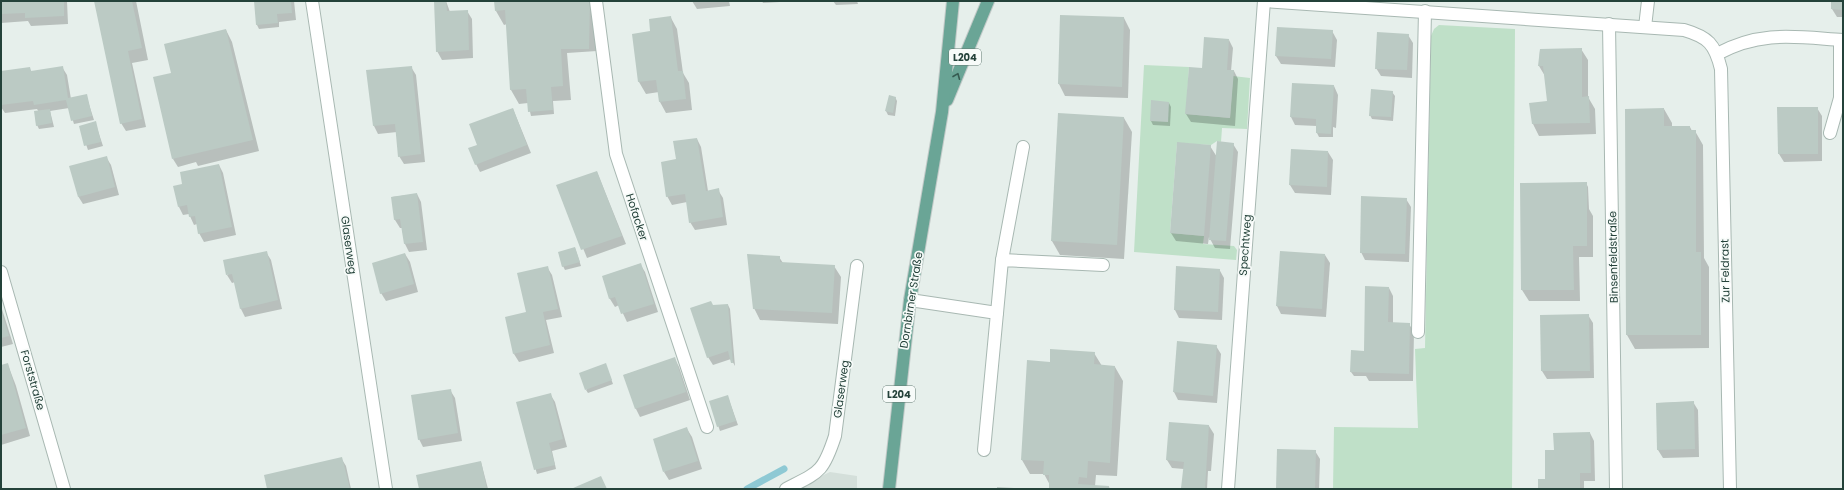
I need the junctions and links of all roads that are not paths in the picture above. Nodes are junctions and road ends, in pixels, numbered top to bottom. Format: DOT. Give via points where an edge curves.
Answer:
graph roads {
  1 [pos="312,1"];
  2 [pos="596,1"];
  3 [pos="953,1"];
  4 [pos="988,1"];
  5 [pos="1264,1"];
  6 [pos="1648,1"];
  7 [pos="1425,11"];
  8 [pos="1609,24"];
  9 [pos="1645,27"];
  10 [pos="1841,40"];
  11 [pos="1717,54"];
  12 [pos="942,112"];
  13 [pos="1830,133"];
  14 [pos="1023,146"];
  15 [pos="1002,260"];
  16 [pos="857,266"];
  17 [pos="1103,266"];
  18 [pos="1,272"];
  19 [pos="910,300"];
  20 [pos="997,313"];
  21 [pos="1418,332"];
  22 [pos="707,427"];
  23 [pos="984,450"];
  24 [pos="64,489"];
  25 [pos="386,489"];
  26 [pos="786,489"];
  27 [pos="889,489"];
  28 [pos="1228,489"];
  29 [pos="1616,489"];
  30 [pos="1730,489"];
  1 -- 25 [label="street, Glaserweg"];
  2 -- 22 [label="street, Hofacker" via="616,154"];
  3 -- 12 [label="main road, Dornbirner Straße / L204"];
  12 -- 4 [label="main road, Dornbirner Straße / L204, one-way"];
  5 -- 7 [label="street"];
  5 -- 28 [label="street, Spechtweg"];
  6 -- 9 [label="street"];
  7 -- 8 [label="street"];
  7 -- 21 [label="street"];
  8 -- 9 [label="street"];
  8 -- 29 [label="street, Binsenfeldstraße"];
  9 -- 11 [label="street" via="1684,30 1700,35 1709,42"];
  10 -- 11 [label="street" via="1765,37"];
  10 -- 13 [label="street" via="1840,98"];
  11 -- 30 [label="street, Zur Feldrast" via="1721,76"];
  12 -- 19 [label="main road, Dornbirner Straße / L204"];
  14 -- 15 [label="street"];
  15 -- 17 [label="street"];
  15 -- 20 [label="street"];
  16 -- 26 [label="street, Glaserweg" via="833,442 827,460 815,474"];
  18 -- 24 [label="street, Forststraße"];
  19 -- 20 [label="street"];
  19 -- 27 [label="main road, Dornbirner Straße / L204"];
  20 -- 23 [label="street"];
}
